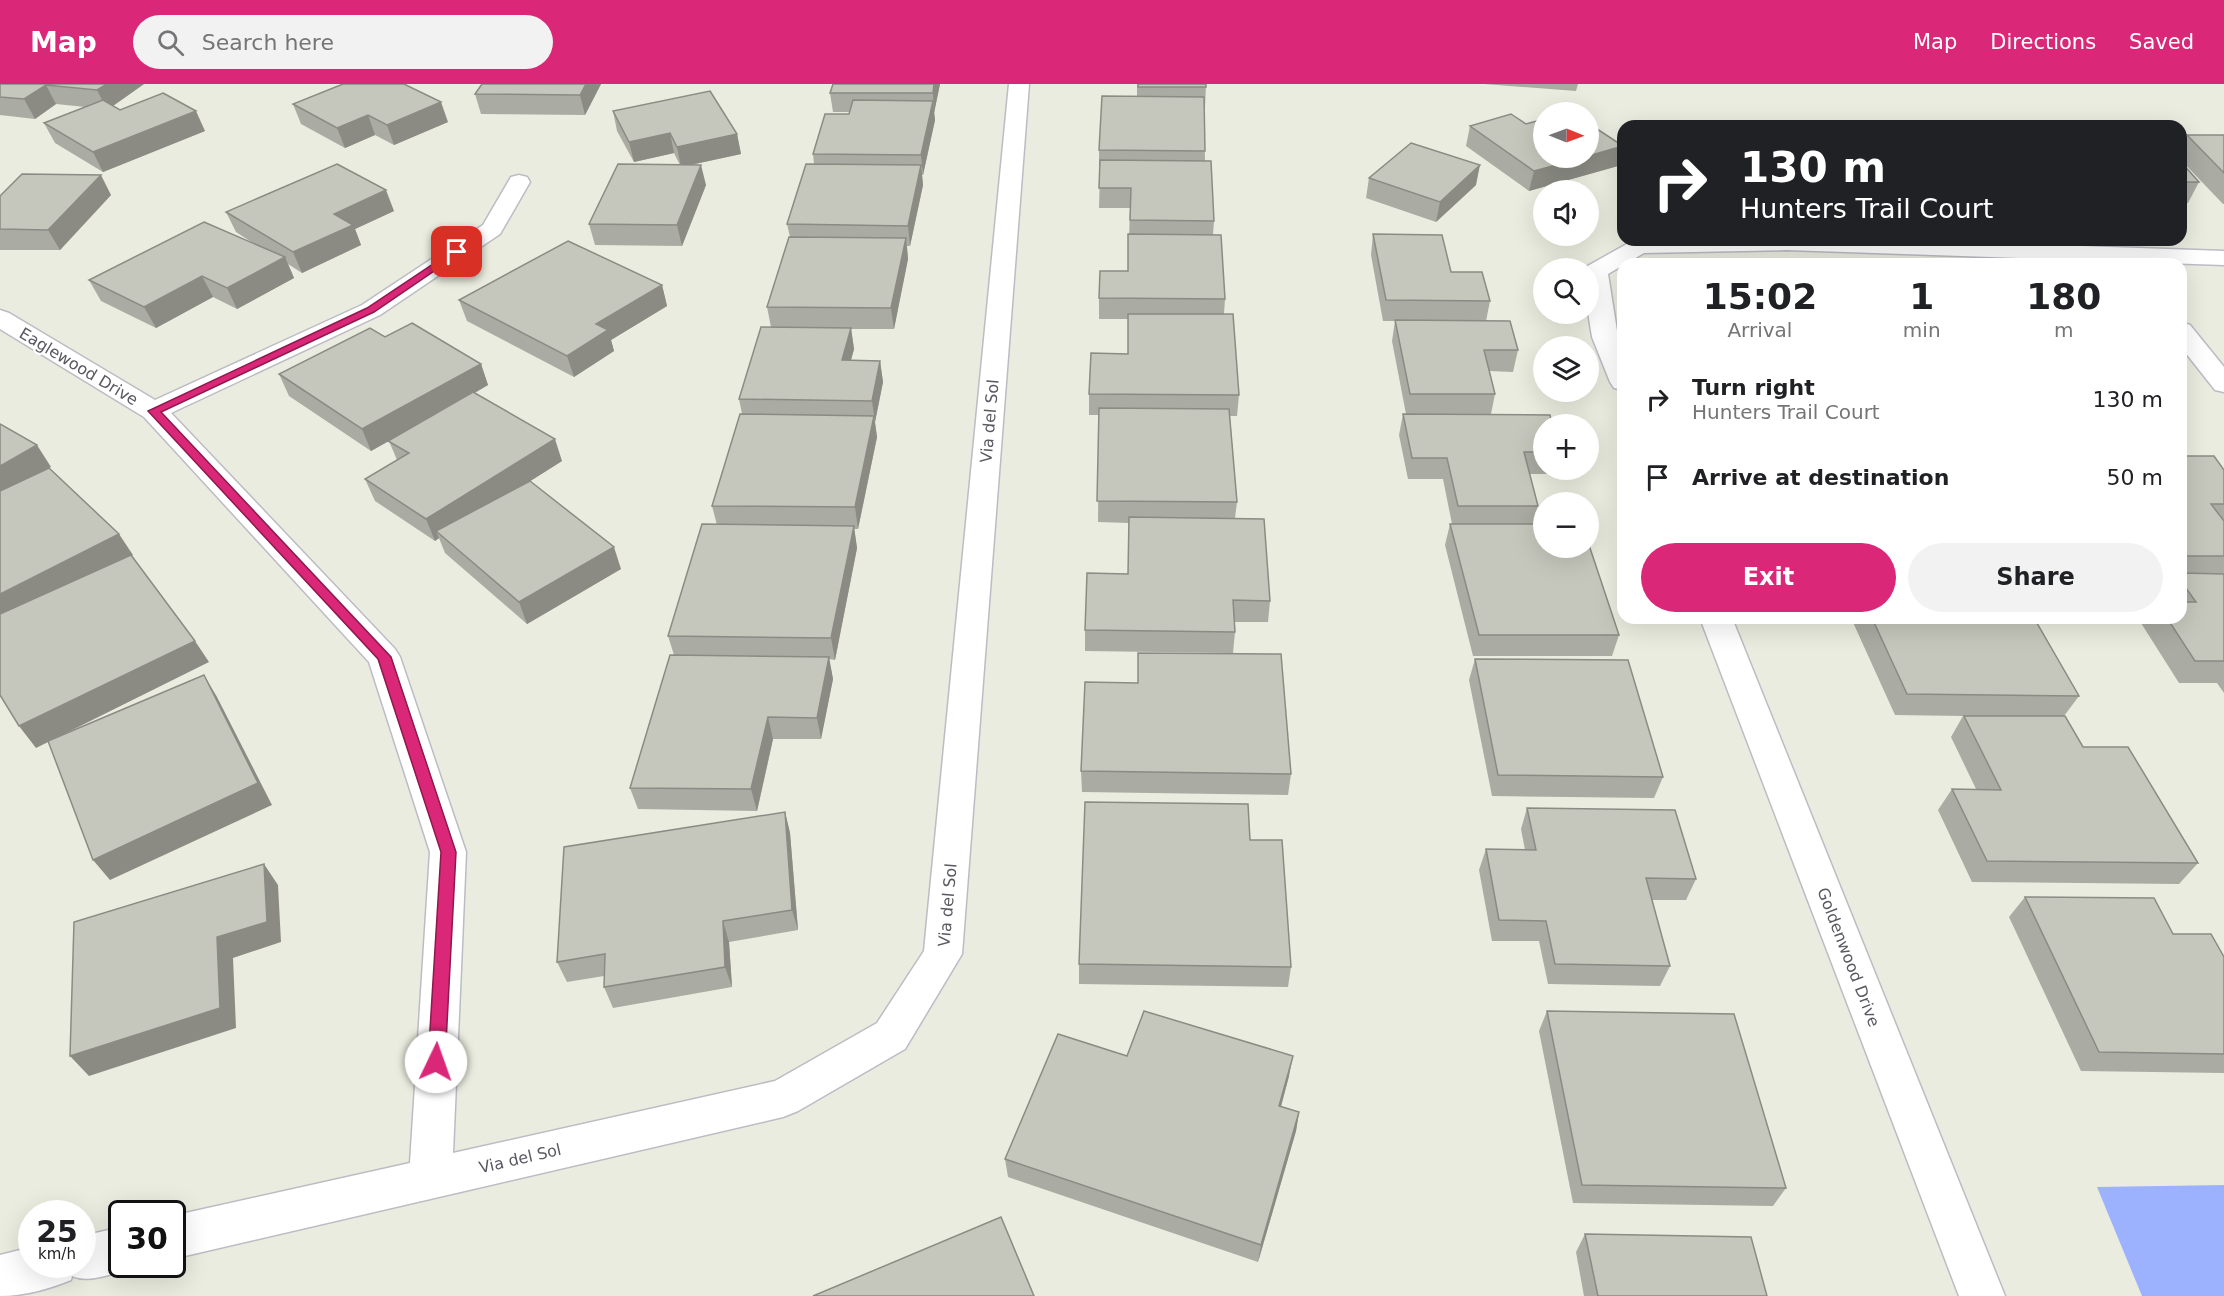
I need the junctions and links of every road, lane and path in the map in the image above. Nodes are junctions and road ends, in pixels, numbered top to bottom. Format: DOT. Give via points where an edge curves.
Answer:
graph roads {
  1 [pos="1019,84"];
  2 [pos="519,182"];
  3 [pos="1639,246"];
  4 [pos="1847,246"];
  5 [pos="1619,258"];
  6 [pos="2085,258"];
  7 [pos="2224,258"];
  8 [pos="1617,259"];
  9 [pos="2187,259"];
  10 [pos="0,318"];
  11 [pos="2187,338"];
  12 [pos="1617,367"];
  13 [pos="2224,384"];
  14 [pos="154,411"];
  15 [pos="1718,624"];
  16 [pos="430,1178"];
  17 [pos="186,1235"];
  18 [pos="18,1273"];
  19 [pos="0,1277"];
  20 [pos="1982,1296"];
  1 -- 16 [label="street, Via del Sol" via="943,954 891,1036 783,1098"];
  2 -- 14 [label="street" via="492,229 371,310"];
  3 -- 5 [label="street"];
  4 -- 6 [label="street"];
  7 -- 9 [label="street"];
  8 -- 12 [label="street" via="1595,272 1605,337"];
  10 -- 14 [label="street, Eaglewood Drive"];
  11 -- 13 [label="street"];
  14 -- 16 [label="street, Eaglewood Drive" via="384,657 448,852"];
  15 -- 20 [label="street, Goldenwood Drive"];
  16 -- 17 [label="street, Via del Sol"];
  18 -- 19 [label="street"];
}
